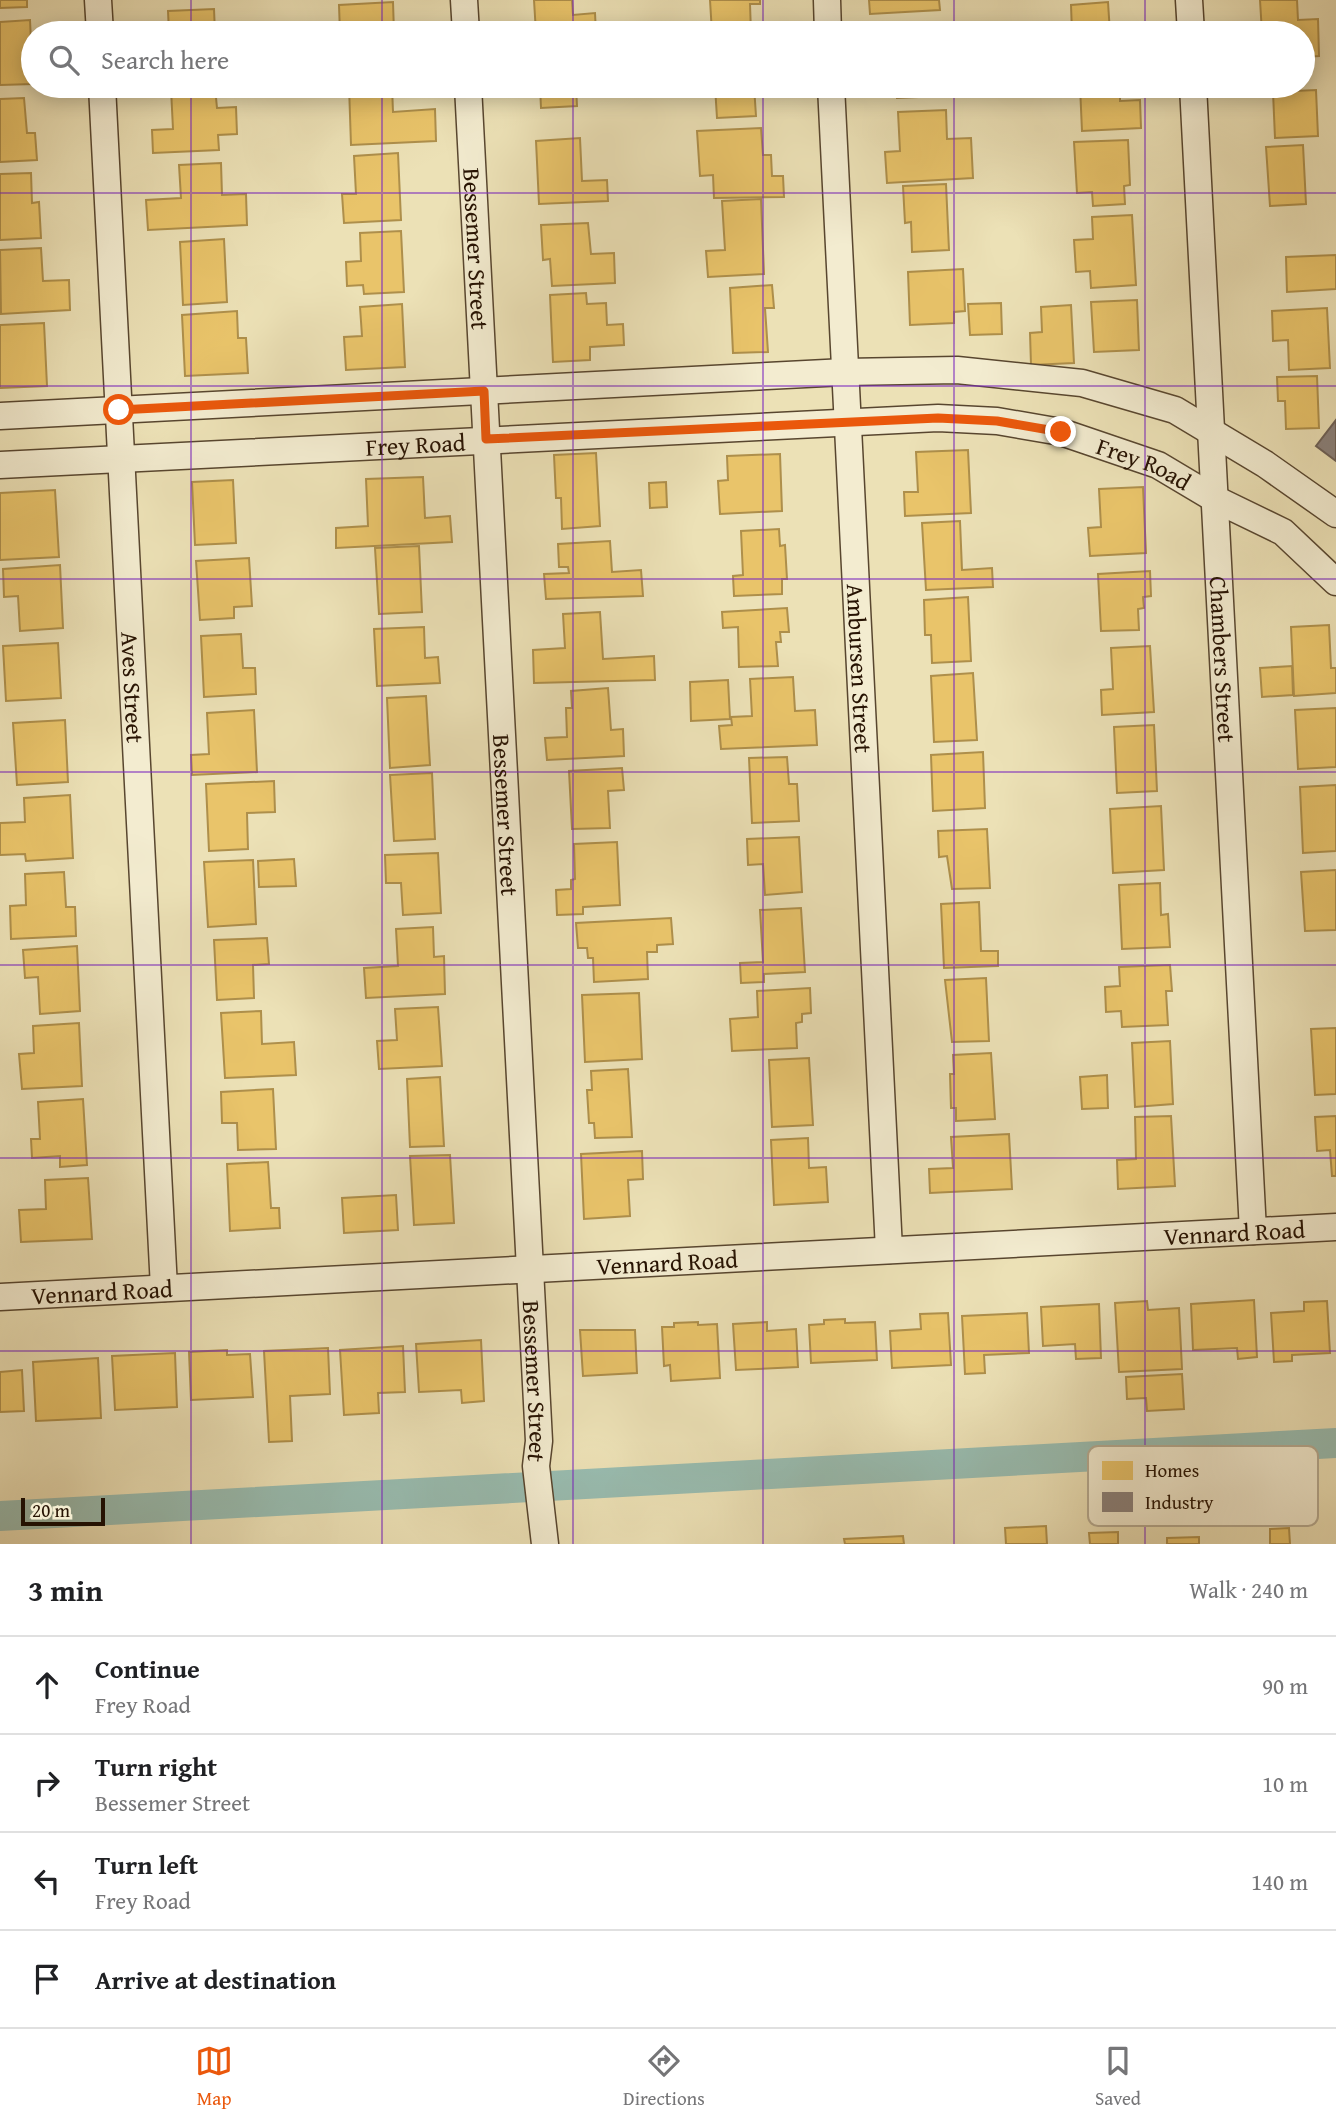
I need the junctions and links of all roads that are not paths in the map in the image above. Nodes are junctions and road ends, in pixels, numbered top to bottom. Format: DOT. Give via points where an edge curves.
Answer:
graph roads {
  1 [pos="98,0"];
  2 [pos="464,0"];
  3 [pos="827,0"];
  4 [pos="1189,0"];
  5 [pos="99,21"];
  6 [pos="465,21"];
  7 [pos="828,21"];
  8 [pos="1190,21"];
  9 [pos="103,98"];
  10 [pos="469,98"];
  11 [pos="832,98"];
  12 [pos="1195,98"];
  13 [pos="845,372"];
  14 [pos="484,391"];
  15 [pos="119,410"];
  16 [pos="0,416"];
  17 [pos="848,424"];
  18 [pos="1211,433"];
  19 [pos="486,439"];
  20 [pos="122,459"];
  21 [pos="0,466"];
  22 [pos="1215,499"];
  23 [pos="1336,514"];
  24 [pos="1336,582"];
  25 [pos="1336,1227"];
  26 [pos="1253,1231"];
  27 [pos="889,1250"];
  28 [pos="529,1269"];
  29 [pos="164,1288"];
  30 [pos="0,1297"];
  31 [pos="543,1537"];
  1 -- 5 [label="street"];
  2 -- 6 [label="street"];
  3 -- 7 [label="street"];
  4 -- 8 [label="street"];
  9 -- 15 [label="street, Aves Street"];
  10 -- 14 [label="street, Bessemer Street"];
  11 -- 13 [label="street, Ambursen Street"];
  12 -- 18 [label="street, Chambers Street"];
  13 -- 14 [label="street, Frey Road"];
  13 -- 17 [label="street, Ambursen Street"];
  13 -- 18 [label="street, Frey Road" via="957,370 1082,383 1175,410"];
  14 -- 15 [label="street, Frey Road"];
  14 -- 19 [label="street, Bessemer Street"];
  15 -- 16 [label="street, Frey Road"];
  15 -- 20 [label="street, Aves Street"];
  17 -- 19 [label="street, Frey Road"];
  17 -- 22 [label="street, Frey Road" via="938,418 997,421 1061,432 1158,465"];
  17 -- 27 [label="street, Ambursen Street"];
  18 -- 22 [label="street, Chambers Street"];
  18 -- 23 [label="street, Frey Road"];
  19 -- 20 [label="street, Frey Road"];
  19 -- 28 [label="street, Bessemer Street"];
  20 -- 21 [label="street, Frey Road"];
  20 -- 29 [label="street, Aves Street"];
  22 -- 24 [label="street, Frey Road" via="1283,532"];
  22 -- 26 [label="street, Chambers Street"];
  25 -- 26 [label="street, Vennard Road"];
  26 -- 27 [label="street, Vennard Road"];
  27 -- 28 [label="street, Vennard Road"];
  28 -- 29 [label="street, Vennard Road"];
  28 -- 31 [label="street, Bessemer Street"];
  29 -- 30 [label="street, Vennard Road"];
}
